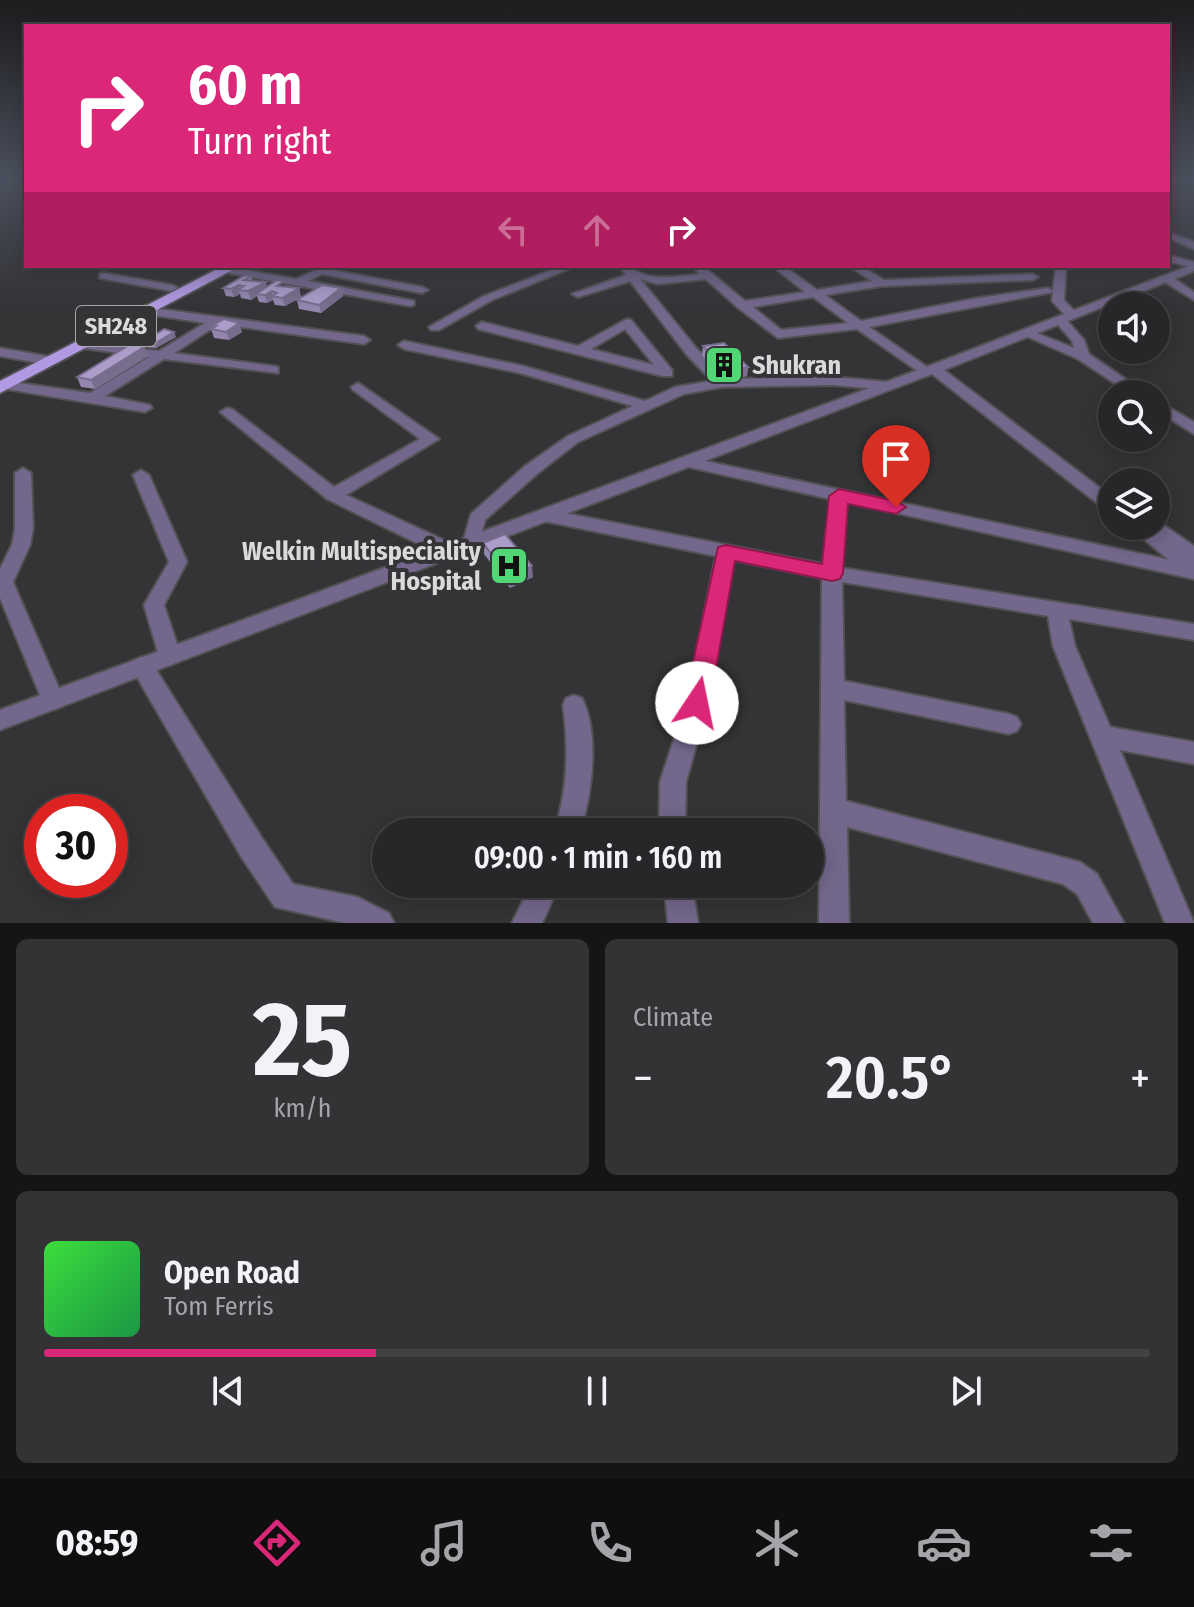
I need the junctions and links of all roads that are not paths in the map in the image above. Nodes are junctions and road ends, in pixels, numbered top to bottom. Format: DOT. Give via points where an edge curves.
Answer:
graph roads {
  1 [pos="1170,236"];
  2 [pos="1194,246"];
  3 [pos="1170,259"];
  4 [pos="220,268"];
  5 [pos="220,268"];
  6 [pos="227,268"];
  7 [pos="566,268"];
  8 [pos="699,268"];
  9 [pos="780,268"];
  10 [pos="857,268"];
  11 [pos="893,268"];
  12 [pos="959,268"];
  13 [pos="1024,268"];
  14 [pos="1060,268"];
  15 [pos="1192,269"];
  16 [pos="629,272"];
  17 [pos="104,276"];
  18 [pos="708,276"];
  19 [pos="1033,277"];
  20 [pos="1166,278"];
  21 [pos="968,280"];
  22 [pos="903,281"];
  23 [pos="296,283"];
  24 [pos="882,283"];
  25 [pos="172,288"];
  26 [pos="422,290"];
  27 [pos="578,294"];
  28 [pos="816,294"];
  29 [pos="1053,296"];
  30 [pos="1194,297"];
  31 [pos="410,303"];
  32 [pos="741,305"];
  33 [pos="144,311"];
  34 [pos="1066,317"];
  35 [pos="216,321"];
  36 [pos="859,325"];
  37 [pos="482,326"];
  38 [pos="435,327"];
  39 [pos="1025,333"];
  40 [pos="364,340"];
  41 [pos="82,344"];
  42 [pos="404,345"];
  43 [pos="580,350"];
  44 [pos="0,352"];
  45 [pos="160,356"];
  46 [pos="1083,356"];
  47 [pos="45,359"];
  48 [pos="934,369"];
  49 [pos="273,370"];
  50 [pos="666,372"];
  51 [pos="1119,380"];
  52 [pos="722,383"];
  53 [pos="2,384"];
  54 [pos="889,386"];
  55 [pos="358,387"];
  56 [pos="680,390"];
  57 [pos="92,398"];
  58 [pos="647,406"];
  59 [pos="145,408"];
  60 [pos="227,412"];
  61 [pos="1170,413"];
  62 [pos="1194,429"];
  63 [pos="686,462"];
  64 [pos="23,473"];
  65 [pos="141,475"];
  66 [pos="1098,483"];
  67 [pos="333,495"];
  68 [pos="1098,495"];
  69 [pos="839,496"];
  70 [pos="544,515"];
  71 [pos="1170,537"];
  72 [pos="1155,540"];
  73 [pos="472,542"];
  74 [pos="450,551"];
  75 [pos="726,552"];
  76 [pos="1194,555"];
  77 [pos="6,562"];
  78 [pos="1194,571"];
  79 [pos="832,573"];
  80 [pos="1057,610"];
  81 [pos="1194,632"];
  82 [pos="170,656"];
  83 [pos="142,666"];
  84 [pos="835,689"];
  85 [pos="53,700"];
  86 [pos="574,705"];
  87 [pos="0,720"];
  88 [pos="1009,724"];
  89 [pos="1101,736"];
  90 [pos="1194,753"];
  91 [pos="835,811"];
  92 [pos="570,818"];
  93 [pos="672,818"];
  94 [pos="539,898"];
  95 [pos="680,898"];
  96 [pos="379,923"];
  97 [pos="527,923"];
  98 [pos="683,923"];
  99 [pos="834,923"];
  100 [pos="1109,923"];
  101 [pos="1180,923"];
  1 -- 2 [label="street"];
  3 -- 15 [label="street"];
  4 -- 25 [label="main road, SH248"];
  5 -- 33 [label="main road, SH248"];
  6 -- 23 [label="street"];
  7 -- 38 [label="street" via="488,298"];
  8 -- 18 [label="street"];
  9 -- 28 [label="street"];
  10 -- 24 [label="street"];
  11 -- 22 [label="street"];
  12 -- 21 [label="street"];
  13 -- 19 [label="street"];
  14 -- 29 [label="street"];
  15 -- 20 [label="street"];
  16 -- 18 [label="street" via="668,281"];
  16 -- 27 [label="street"];
  16 -- 52 [label="street"];
  17 -- 25 [label="street"];
  18 -- 32 [label="street"];
  19 -- 21 [label="street"];
  19 -- 29 [label="street"];
  20 -- 30 [label="street"];
  20 -- 34 [label="street"];
  21 -- 22 [label="street"];
  22 -- 24 [label="street"];
  23 -- 26 [label="street" via="321,271"];
  23 -- 31 [label="street"];
  24 -- 28 [label="street"];
  25 -- 47 [label="main road, SH248"];
  28 -- 32 [label="street"];
  28 -- 36 [label="street"];
  29 -- 34 [label="street"];
  29 -- 36 [label="street" via="972,302"];
  32 -- 36 [label="street" via="778,334"];
  33 -- 35 [label="street"];
  33 -- 41 [label="main road, SH248"];
  34 -- 39 [label="street"];
  34 -- 46 [label="street"];
  35 -- 40 [label="street"];
  35 -- 45 [label="street"];
  36 -- 48 [label="street"];
  37 -- 43 [label="street"];
  39 -- 46 [label="street"];
  39 -- 48 [label="street"];
  41 -- 45 [label="street"];
  41 -- 47 [label="main road, SH248"];
  42 -- 58 [label="street" via="523,370"];
  43 -- 50 [label="street"];
  43 -- 50 [label="street" via="627,323"];
  44 -- 47 [label="street"];
  45 -- 49 [label="street"];
  45 -- 57 [label="street"];
  46 -- 51 [label="street"];
  47 -- 53 [label="main road, SH248"];
  48 -- 54 [label="street"];
  48 -- 66 [label="street"];
  48 -- 68 [label="street"];
  50 -- 56 [label="street"];
  52 -- 54 [label="street"];
  52 -- 56 [label="street"];
  53 -- 57 [label="street"];
  54 -- 63 [label="street"];
  55 -- 67 [label="street" via="431,439"];
  56 -- 58 [label="street"];
  57 -- 59 [label="street"];
  58 -- 73 [label="street" via="573,439 531,470 477,518"];
  60 -- 67 [label="street"];
  61 -- 62 [label="street"];
  63 -- 69 [label="street"];
  63 -- 70 [label="street"];
  64 -- 77 [label="street" via="21,545"];
  65 -- 82 [label="street" via="178,562 154,605"];
  67 -- 74 [label="street"];
  69 -- 78 [label="street"];
  69 -- 79 [label="street"];
  70 -- 73 [label="street"];
  70 -- 75 [label="street"];
  71 -- 76 [label="street"];
  72 -- 78 [label="street"];
  73 -- 74 [label="street"];
  74 -- 82 [label="street"];
  75 -- 79 [label="street"];
  75 -- 93 [label="street" via="697,703 673,782"];
  77 -- 85 [label="street" via="3,582"];
  79 -- 80 [label="street"];
  79 -- 84 [label="street"];
  80 -- 81 [label="street"];
  80 -- 89 [label="street" via="1064,646"];
  82 -- 83 [label="street"];
  83 -- 85 [label="street"];
  83 -- 96 [label="street" via="285,897 357,911"];
  84 -- 88 [label="street"];
  84 -- 91 [label="street"];
  85 -- 87 [label="street"];
  86 -- 92 [label="street" via="579,769"];
  89 -- 90 [label="street"];
  89 -- 101 [label="street"];
  91 -- 99 [label="street"];
  91 -- 100 [label="street" via="1070,872 1087,884"];
  94 -- 97 [label="street"];
  95 -- 98 [label="street"];
}
